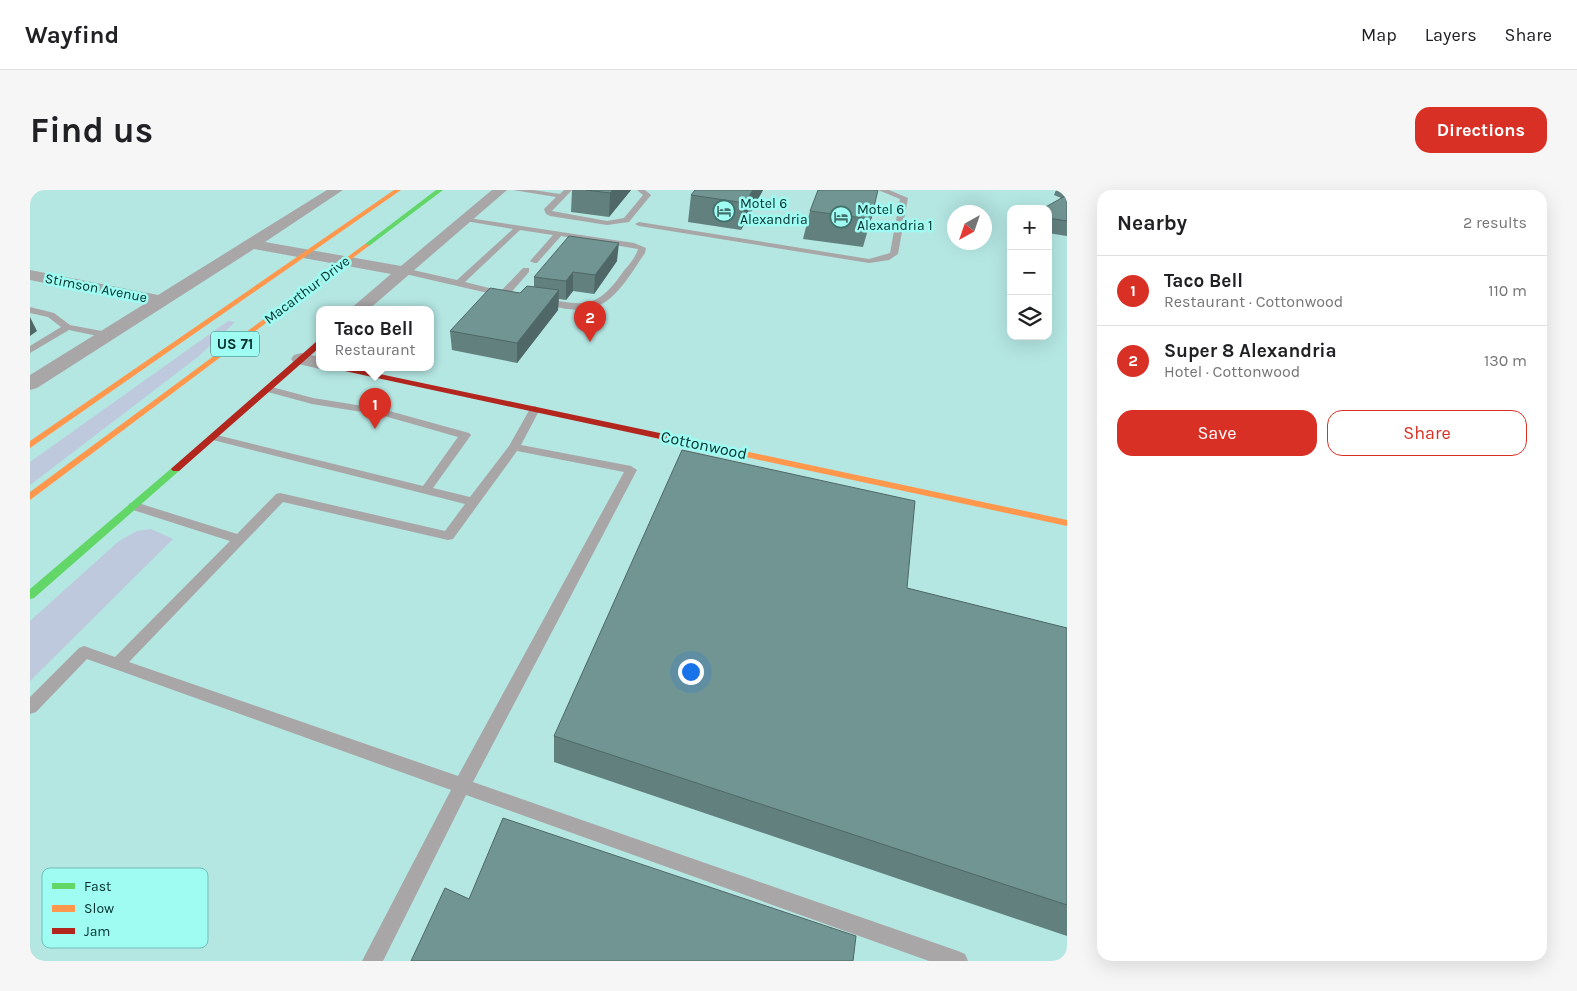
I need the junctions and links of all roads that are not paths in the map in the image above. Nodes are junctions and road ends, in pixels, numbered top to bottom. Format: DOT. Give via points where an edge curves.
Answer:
graph roads {
  1 [pos="336,190"];
  2 [pos="398,190"];
  3 [pos="440,190"];
  4 [pos="500,190"];
  5 [pos="518,190"];
  6 [pos="568,190"];
  7 [pos="641,190"];
  8 [pos="882,190"];
  9 [pos="561,196"];
  10 [pos="465,219"];
  11 [pos="639,224"];
  12 [pos="519,227"];
  13 [pos="559,233"];
  14 [pos="504,240"];
  15 [pos="514,242"];
  16 [pos="252,244"];
  17 [pos="494,250"];
  18 [pos="503,252"];
  19 [pos="307,253"];
  20 [pos="486,258"];
  21 [pos="534,258"];
  22 [pos="496,259"];
  23 [pos="346,260"];
  24 [pos="473,270"];
  25 [pos="526,270"];
  26 [pos="404,271"];
  27 [pos="483,272"];
  28 [pos="30,275"];
  29 [pos="458,284"];
  30 [pos="504,293"];
  31 [pos="518,296"];
  32 [pos="534,299"];
  33 [pos="162,301"];
  34 [pos="363,306"];
  35 [pos="30,310"];
  36 [pos="30,318"];
  37 [pos="59,319"];
  38 [pos="67,327"];
  39 [pos="107,335"];
  40 [pos="316,346"];
  41 [pos="30,350"];
  42 [pos="301,359"];
  43 [pos="316,362"];
  44 [pos="354,371"];
  45 [pos="30,384"];
  46 [pos="268,389"];
  47 [pos="535,409"];
  48 [pos="213,437"];
  49 [pos="30,445"];
  50 [pos="514,447"];
  51 [pos="426,490"];
  52 [pos="30,497"];
  53 [pos="473,502"];
  54 [pos="134,506"];
  55 [pos="1067,523"];
  56 [pos="239,538"];
  57 [pos="30,596"];
  58 [pos="118,664"];
  59 [pos="30,707"];
  60 [pos="462,786"];
  61 [pos="372,961"];
  62 [pos="958,961"];
  1 -- 16 [label="street"];
  2 -- 19 [label="main road, Macarthur Drive / US 71"];
  3 -- 23 [label="main road, Macarthur Drive / US 71"];
  4 -- 10 [label="street"];
  5 -- 9 [label="lane"];
  6 -- 9 [label="lane"];
  7 -- 9 [label="lane" via="647,195 626,220 617,223 553,214 548,209"];
  8 -- 11 [label="lane" via="904,198 894,254 869,261"];
  10 -- 12 [label="lane"];
  10 -- 26 [label="street"];
  12 -- 13 [label="lane"];
  12 -- 14 [label="lane"];
  13 -- 21 [label="lane"];
  13 -- 32 [label="lane" via="634,244 642,248 641,253 604,300 594,306 579,307"];
  14 -- 15 [label="lane"];
  14 -- 17 [label="lane"];
  16 -- 19 [label="street"];
  16 -- 33 [label="street"];
  17 -- 18 [label="lane"];
  17 -- 20 [label="lane"];
  19 -- 23 [label="street"];
  19 -- 49 [label="main road, Macarthur Drive / US 71"];
  20 -- 22 [label="lane"];
  20 -- 24 [label="lane"];
  23 -- 26 [label="street"];
  23 -- 52 [label="main road, Macarthur Drive / US 71"];
  24 -- 27 [label="lane"];
  24 -- 29 [label="lane"];
  25 -- 30 [label="lane" via="514,277"];
  26 -- 29 [label="lane"];
  26 -- 34 [label="street"];
  28 -- 33 [label="street, Stimson Avenue"];
  29 -- 30 [label="lane"];
  30 -- 31 [label="lane"];
  33 -- 39 [label="street"];
  35 -- 37 [label="lane"];
  36 -- 37 [label="lane" via="43,321"];
  37 -- 38 [label="lane"];
  38 -- 39 [label="lane"];
  38 -- 41 [label="lane"];
  39 -- 45 [label="street"];
  40 -- 42 [label="main road"];
  42 -- 43 [label="street"];
  42 -- 46 [label="main road"];
  44 -- 47 [label="main road, Cottonwood"];
  46 -- 48 [label="main road"];
  46 -- 51 [label="lane" via="312,401 382,412 465,435"];
  47 -- 50 [label="lane"];
  47 -- 55 [label="main road, Cottonwood"];
  48 -- 51 [label="lane"];
  48 -- 54 [label="main road"];
  50 -- 53 [label="lane"];
  50 -- 60 [label="lane" via="631,470"];
  51 -- 53 [label="lane"];
  53 -- 56 [label="lane" via="448,536 280,497"];
  54 -- 56 [label="lane"];
  54 -- 57 [label="main road"];
  56 -- 58 [label="lane"];
  58 -- 59 [label="lane" via="84,652"];
  58 -- 60 [label="lane"];
  60 -- 61 [label="lane"];
  60 -- 62 [label="lane"];
}
